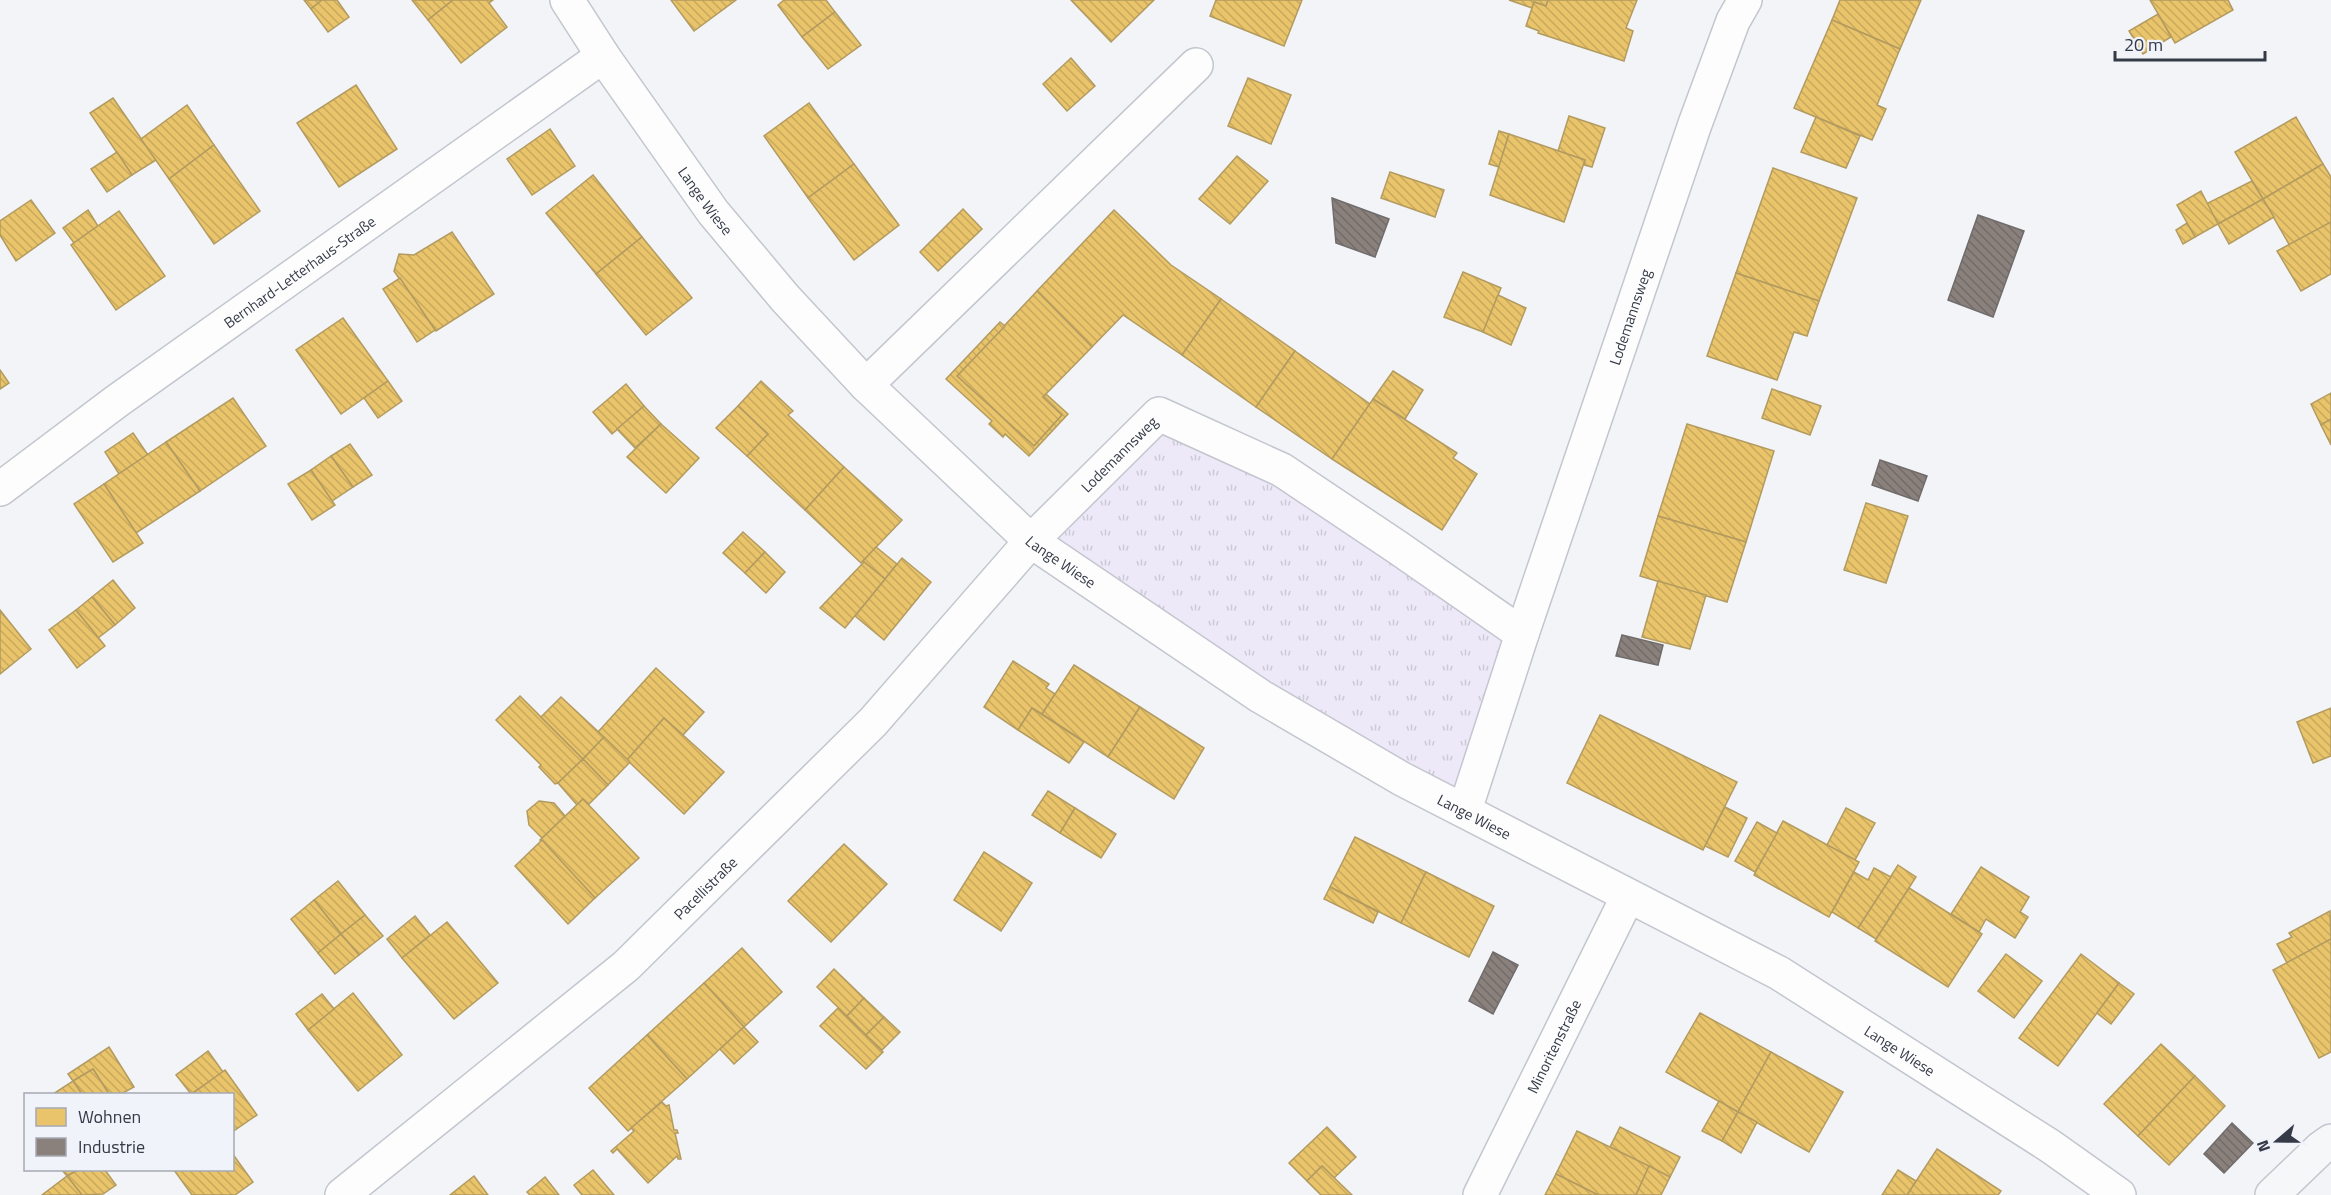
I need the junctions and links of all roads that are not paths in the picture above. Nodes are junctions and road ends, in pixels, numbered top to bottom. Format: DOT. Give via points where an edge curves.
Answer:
graph roads {
  1 [pos="567,0"];
  2 [pos="1745,0"];
  3 [pos="603,56"];
  4 [pos="1196,65"];
  5 [pos="866,385"];
  6 [pos="0,489"];
  7 [pos="1031,541"];
  8 [pos="1522,634"];
  9 [pos="1465,810"];
  10 [pos="1628,896"];
  11 [pos="2331,1141"];
  12 [pos="342,1195"];
  13 [pos="1480,1195"];
  14 [pos="2119,1195"];
  15 [pos="2272,1195"];
  1 -- 3 [label="street, Lange Wiese"];
  2 -- 8 [label="street, Lodemannsweg" via="1733,21 1695,124"];
  3 -- 5 [label="street, Lange Wiese" via="713,212 785,298"];
  3 -- 6 [label="street, Bernhard-Letterhaus-Straße" via="117,401"];
  4 -- 5 [label="street"];
  5 -- 7 [label="street, Lange Wiese"];
  7 -- 8 [label="street, Lodemannsweg" via="1159,414 1282,470"];
  7 -- 9 [label="street, Lange Wiese" via="1260,696 1402,779"];
  7 -- 12 [label="street, Pacellistraße" via="873,722 626,966"];
  8 -- 9 [label="street, Lodemannsweg"];
  9 -- 10 [label="street, Lange Wiese"];
  10 -- 13 [label="street, Minoritenstraße"];
  10 -- 14 [label="street, Lange Wiese" via="1779,973 2050,1146"];
  11 -- 15 [label="main road"];
}
